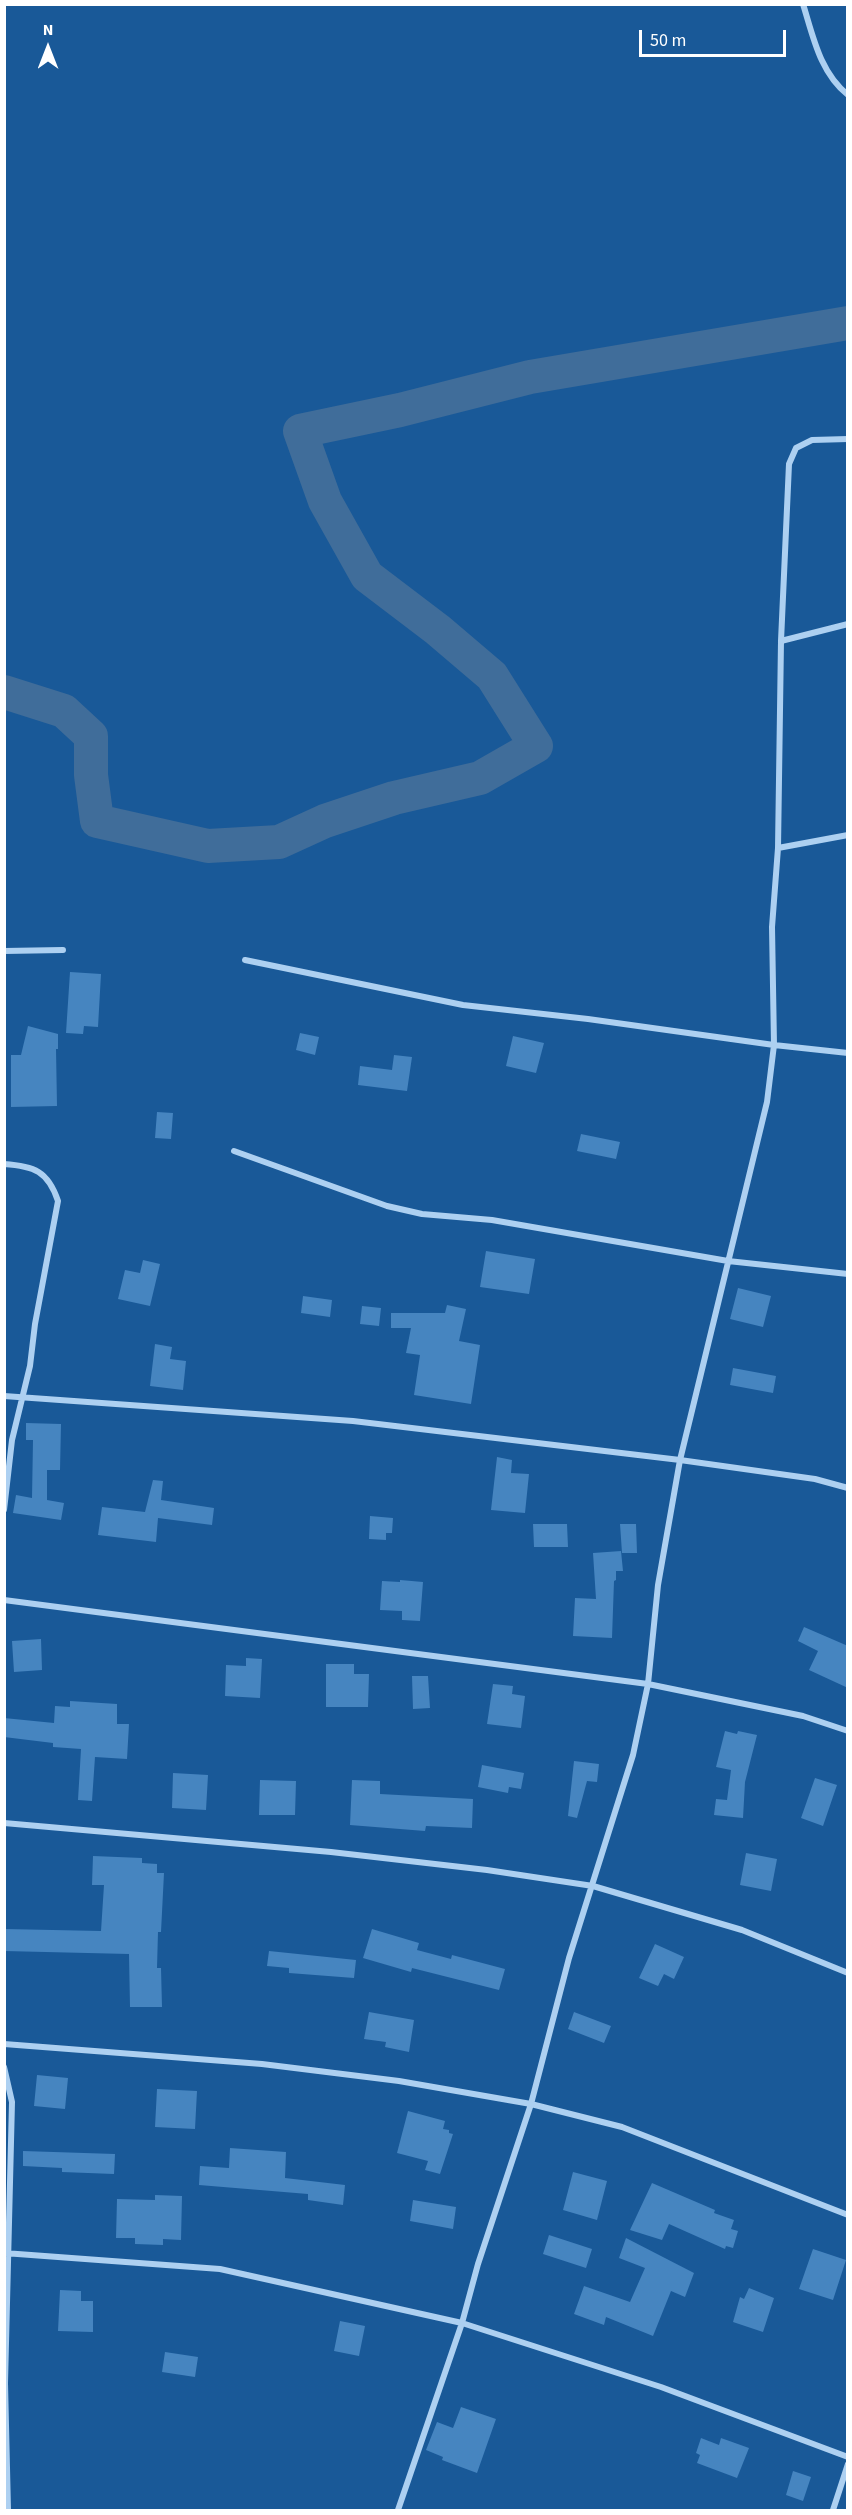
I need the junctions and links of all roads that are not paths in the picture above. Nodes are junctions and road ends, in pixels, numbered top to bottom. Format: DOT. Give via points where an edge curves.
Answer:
graph roads {
  1 [pos="803,4"];
  2 [pos="848,95"];
  3 [pos="848,439"];
  4 [pos="848,624"];
  5 [pos="781,641"];
  6 [pos="848,835"];
  7 [pos="778,848"];
  8 [pos="63,950"];
  9 [pos="4,951"];
  10 [pos="245,960"];
  11 [pos="774,1045"];
  12 [pos="848,1053"];
  13 [pos="234,1151"];
  14 [pos="4,1164"];
  15 [pos="728,1261"];
  16 [pos="848,1274"];
  17 [pos="4,1396"];
  18 [pos="24,1398"];
  19 [pos="681,1460"];
  20 [pos="848,1488"];
  21 [pos="4,1510"];
  22 [pos="4,1600"];
  23 [pos="648,1684"];
  24 [pos="848,1731"];
  25 [pos="4,1823"];
  26 [pos="593,1886"];
  27 [pos="848,1973"];
  28 [pos="4,2044"];
  29 [pos="4,2067"];
  30 [pos="531,2104"];
  31 [pos="848,2215"];
  32 [pos="7,2253"];
  33 [pos="462,2322"];
  34 [pos="848,2457"];
  35 [pos="848,2464"];
  36 [pos="7,2507"];
  37 [pos="398,2511"];
  38 [pos="833,2511"];
  1 -- 2 [label="street" via="822,62"];
  3 -- 5 [label="street" via="812,440 796,448 789,464"];
  4 -- 5 [label="street"];
  5 -- 7 [label="street"];
  6 -- 7 [label="street"];
  7 -- 11 [label="street" via="772,927"];
  8 -- 9 [label="street"];
  10 -- 11 [label="street" via="463,1005"];
  11 -- 12 [label="street"];
  11 -- 15 [label="street" via="757,1153"];
  13 -- 15 [label="street" via="422,1215 492,1220"];
  14 -- 18 [label="street" via="40,1172 52,1184 58,1201"];
  15 -- 16 [label="street"];
  15 -- 19 [label="street"];
  17 -- 18 [label="street"];
  18 -- 19 [label="street" via="353,1421"];
  18 -- 21 [label="street" via="12,1440"];
  19 -- 20 [label="street" via="815,1479"];
  19 -- 23 [label="street" via="658,1585"];
  22 -- 23 [label="street"];
  23 -- 24 [label="street" via="803,1716"];
  23 -- 26 [label="street" via="633,1755"];
  25 -- 26 [label="street" via="331,1852"];
  26 -- 27 [label="street" via="742,1930"];
  26 -- 30 [label="street" via="569,1958"];
  28 -- 30 [label="street" via="261,2064 399,2081"];
  29 -- 32 [label="street" via="12,2102"];
  30 -- 31 [label="street" via="622,2127"];
  30 -- 33 [label="street"];
  32 -- 33 [label="street" via="220,2269"];
  32 -- 36 [label="street"];
  33 -- 34 [label="street" via="661,2387"];
  33 -- 37 [label="street"];
  35 -- 38 [label="street"];
}
